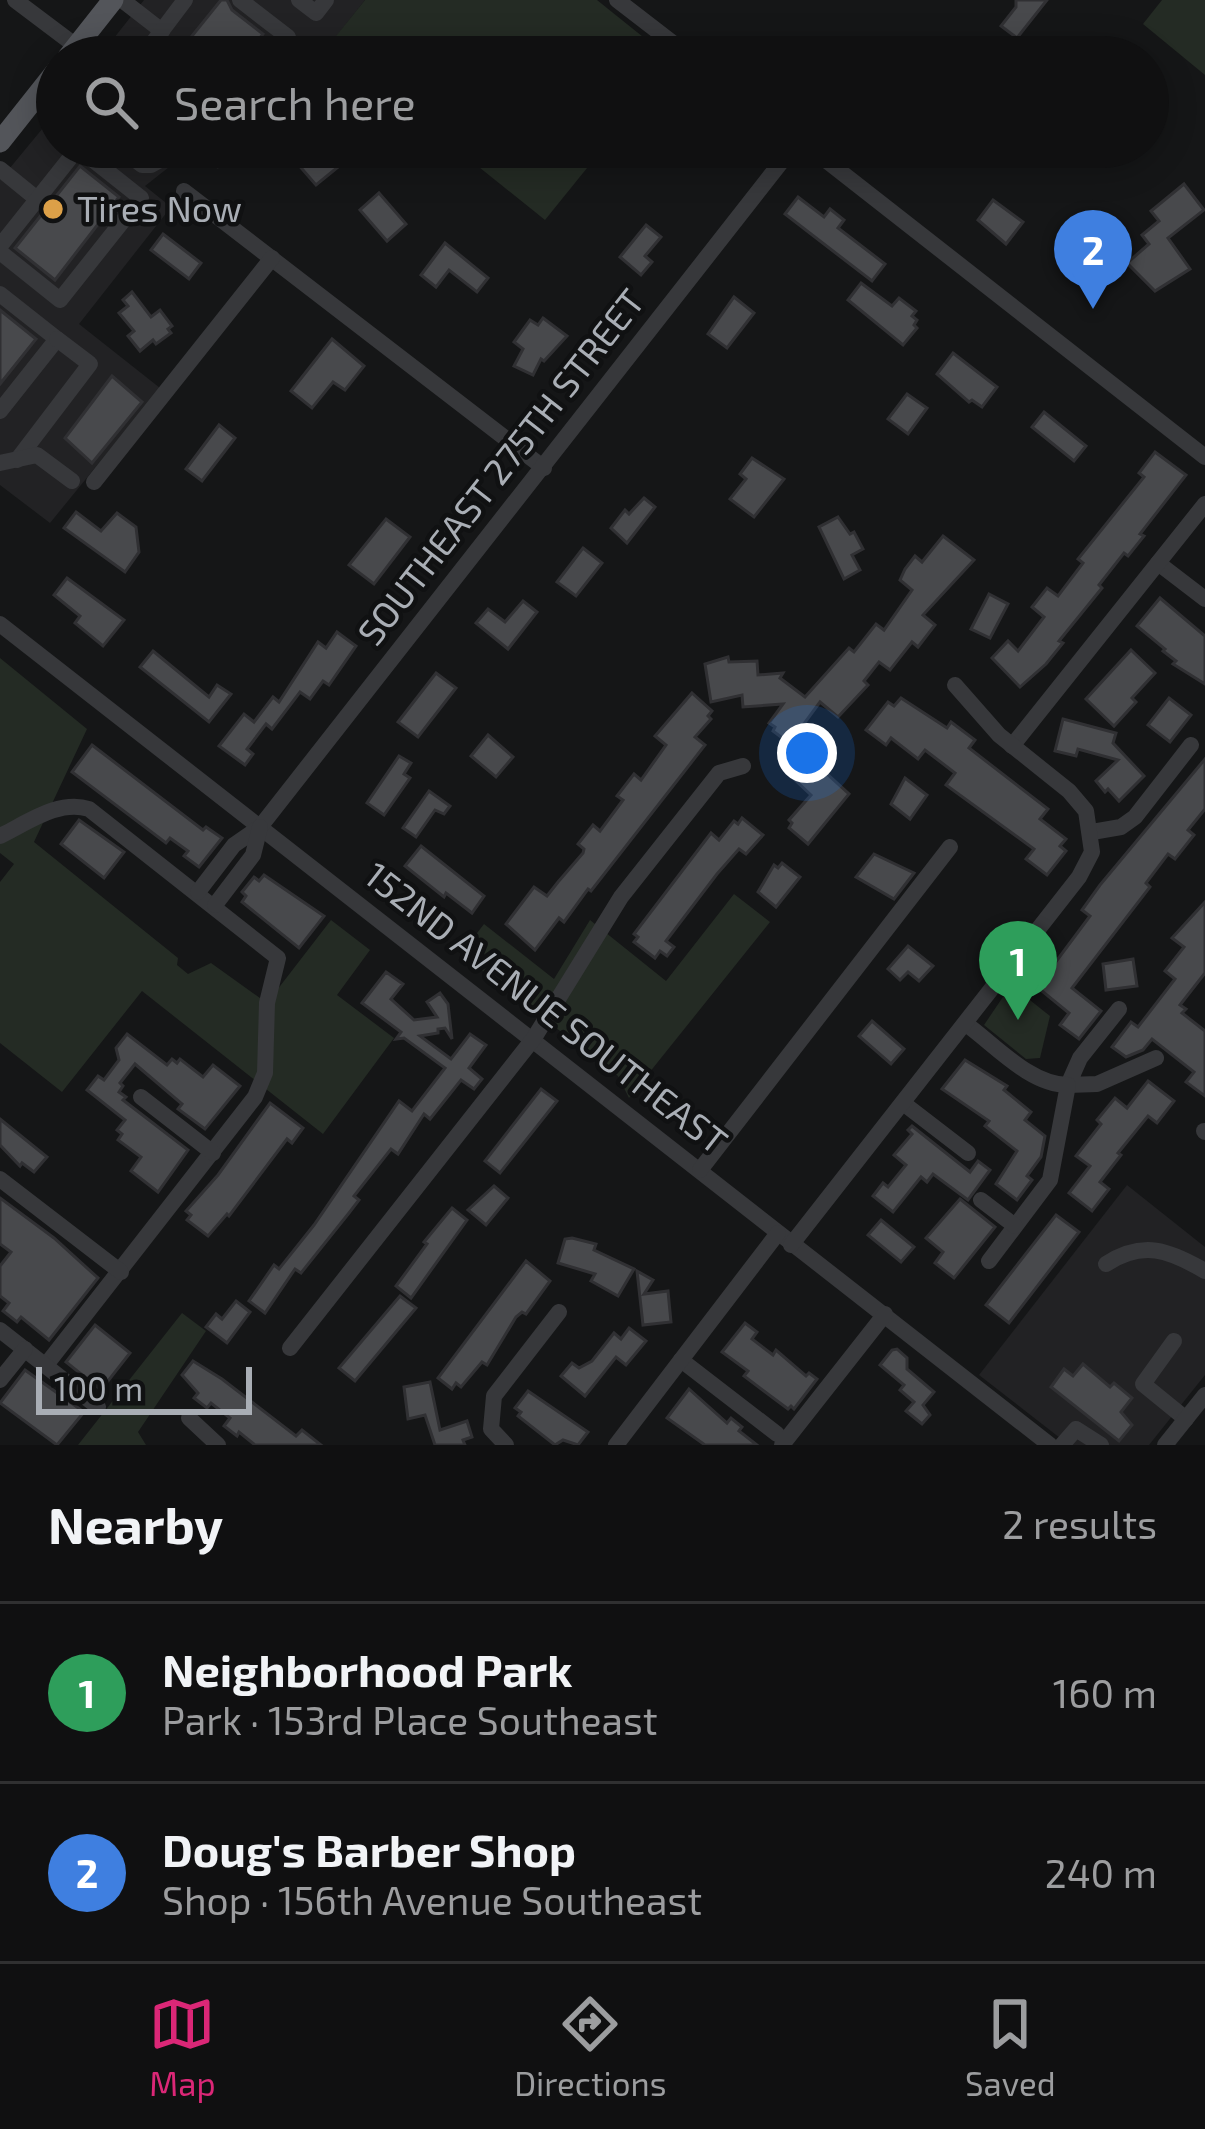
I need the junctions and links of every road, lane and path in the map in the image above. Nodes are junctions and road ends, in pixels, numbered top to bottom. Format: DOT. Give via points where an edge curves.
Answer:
graph roads {
  1 [pos="14,0"];
  2 [pos="113,0"];
  3 [pos="122,0"];
  4 [pos="185,0"];
  5 [pos="240,0"];
  6 [pos="299,0"];
  7 [pos="326,0"];
  8 [pos="617,0"];
  9 [pos="162,31"];
  10 [pos="54,36"];
  11 [pos="85,36"];
  12 [pos="158,36"];
  13 [pos="285,36"];
  14 [pos="664,36"];
  15 [pos="36,97"];
  16 [pos="0,142"];
  17 [pos="62,168"];
  18 [pos="103,168"];
  19 [pos="776,168"];
  20 [pos="836,168"];
  21 [pos="0,169"];
  22 [pos="184,191"];
  23 [pos="38,199"];
  24 [pos="0,249"];
  25 [pos="272,258"];
  26 [pos="0,294"];
  27 [pos="57,339"];
  28 [pos="0,412"];
  29 [pos="1205,457"];
  30 [pos="8,461"];
  31 [pos="544,469"];
  32 [pos="72,482"];
  33 [pos="94,482"];
  34 [pos="1205,504"];
  35 [pos="1158,563"];
  36 [pos="1205,599"];
  37 [pos="0,624"];
  38 [pos="955,685"];
  39 [pos="1012,746"];
  40 [pos="1191,746"];
  41 [pos="743,766"];
  42 [pos="260,827"];
  43 [pos="1092,832"];
  44 [pos="0,836"];
  45 [pos="950,847"];
  46 [pos="198,892"];
  47 [pos="215,905"];
  48 [pos="1119,1009"];
  49 [pos="966,1024"];
  50 [pos="533,1038"];
  51 [pos="1156,1058"];
  52 [pos="1068,1085"];
  53 [pos="142,1097"];
  54 [pos="904,1102"];
  55 [pos="213,1153"];
  56 [pos="968,1154"];
  57 [pos="700,1170"];
  58 [pos="0,1179"];
  59 [pos="981,1200"];
  60 [pos="1015,1226"];
  61 [pos="785,1239"];
  62 [pos="989,1261"];
  63 [pos="1106,1264"];
  64 [pos="1205,1271"];
  65 [pos="121,1272"];
  66 [pos="559,1312"];
  67 [pos="886,1314"];
  68 [pos="0,1330"];
  69 [pos="1174,1341"];
  70 [pos="290,1348"];
  71 [pos="25,1349"];
  72 [pos="681,1360"];
  73 [pos="46,1365"];
  74 [pos="0,1380"];
  75 [pos="1205,1395"];
  76 [pos="98,1406"];
  77 [pos="189,1418"];
  78 [pos="1186,1419"];
  79 [pos="779,1440"];
  80 [pos="218,1445"];
  81 [pos="506,1445"];
  82 [pos="616,1445"];
  83 [pos="1050,1445"];
  84 [pos="1062,1445"];
  85 [pos="1102,1445"];
  86 [pos="1165,1445"];
  1 -- 10 [label="street"];
  2 -- 11 [label="main road"];
  3 -- 9 [label="street"];
  4 -- 9 [label="street"];
  5 -- 13 [label="street"];
  6 -- 7 [label="street" via="316,13"];
  8 -- 14 [label="street"];
  9 -- 12 [label="street"];
  15 -- 16 [label="main road"];
  17 -- 23 [label="street"];
  18 -- 24 [label="street" via="141,198 60,300"];
  19 -- 31 [label="street, SOUTHEAST 275TH STREET"];
  20 -- 29 [label="street"];
  21 -- 23 [label="street"];
  22 -- 25 [label="street"];
  23 -- 24 [label="street"];
  25 -- 31 [label="street"];
  25 -- 33 [label="street"];
  26 -- 27 [label="street"];
  27 -- 28 [label="street"];
  27 -- 30 [label="street" via="90,364"];
  30 -- 32 [label="street" via="37,455"];
  31 -- 42 [label="street, SOUTHEAST 275TH STREET"];
  34 -- 35 [label="street"];
  35 -- 36 [label="street"];
  35 -- 39 [label="street"];
  37 -- 42 [label="street, 152ND AVENUE SOUTHEAST"];
  38 -- 39 [label="street"];
  39 -- 43 [label="street" via="1069,791"];
  40 -- 43 [label="street" via="1135,817"];
  41 -- 50 [label="street" via="719,773 621,897"];
  42 -- 46 [label="street, SOUTHEAST 275TH STREET" via="234,845"];
  42 -- 47 [label="street, SOUTHEAST 275TH STREET" via="253,855"];
  42 -- 50 [label="street, 152ND AVENUE SOUTHEAST"];
  43 -- 49 [label="street" via="1079,877"];
  44 -- 46 [label="street" via="61,807 89,808"];
  45 -- 57 [label="street"];
  46 -- 47 [label="street"];
  47 -- 55 [label="street" via="278,958 265,1073"];
  48 -- 52 [label="street"];
  49 -- 52 [label="street" via="1037,1078"];
  49 -- 54 [label="street"];
  50 -- 57 [label="street, 152ND AVENUE SOUTHEAST"];
  50 -- 70 [label="street"];
  51 -- 52 [label="street" via="1096,1084"];
  52 -- 60 [label="street" via="1050,1180"];
  53 -- 55 [label="street"];
  54 -- 56 [label="street"];
  54 -- 61 [label="street"];
  55 -- 65 [label="street"];
  57 -- 61 [label="street, 152ND AVENUE SOUTHEAST"];
  58 -- 65 [label="street"];
  59 -- 60 [label="street"];
  60 -- 62 [label="street"];
  61 -- 67 [label="street, 152ND AVENUE SOUTHEAST"];
  61 -- 72 [label="street"];
  63 -- 64 [label="street" via="1148,1248"];
  65 -- 73 [label="street"];
  66 -- 81 [label="street" via="494,1396 490,1429"];
  67 -- 79 [label="street"];
  67 -- 83 [label="street, 152ND AVENUE SOUTHEAST"];
  68 -- 71 [label="street"];
  69 -- 78 [label="street" via="1143,1384"];
  71 -- 73 [label="street"];
  71 -- 74 [label="street"];
  72 -- 79 [label="street"];
  72 -- 82 [label="street"];
  73 -- 76 [label="street"];
  75 -- 78 [label="street"];
  77 -- 80 [label="street"];
  78 -- 86 [label="street"];
  84 -- 85 [label="street" via="1076,1429"];
}
